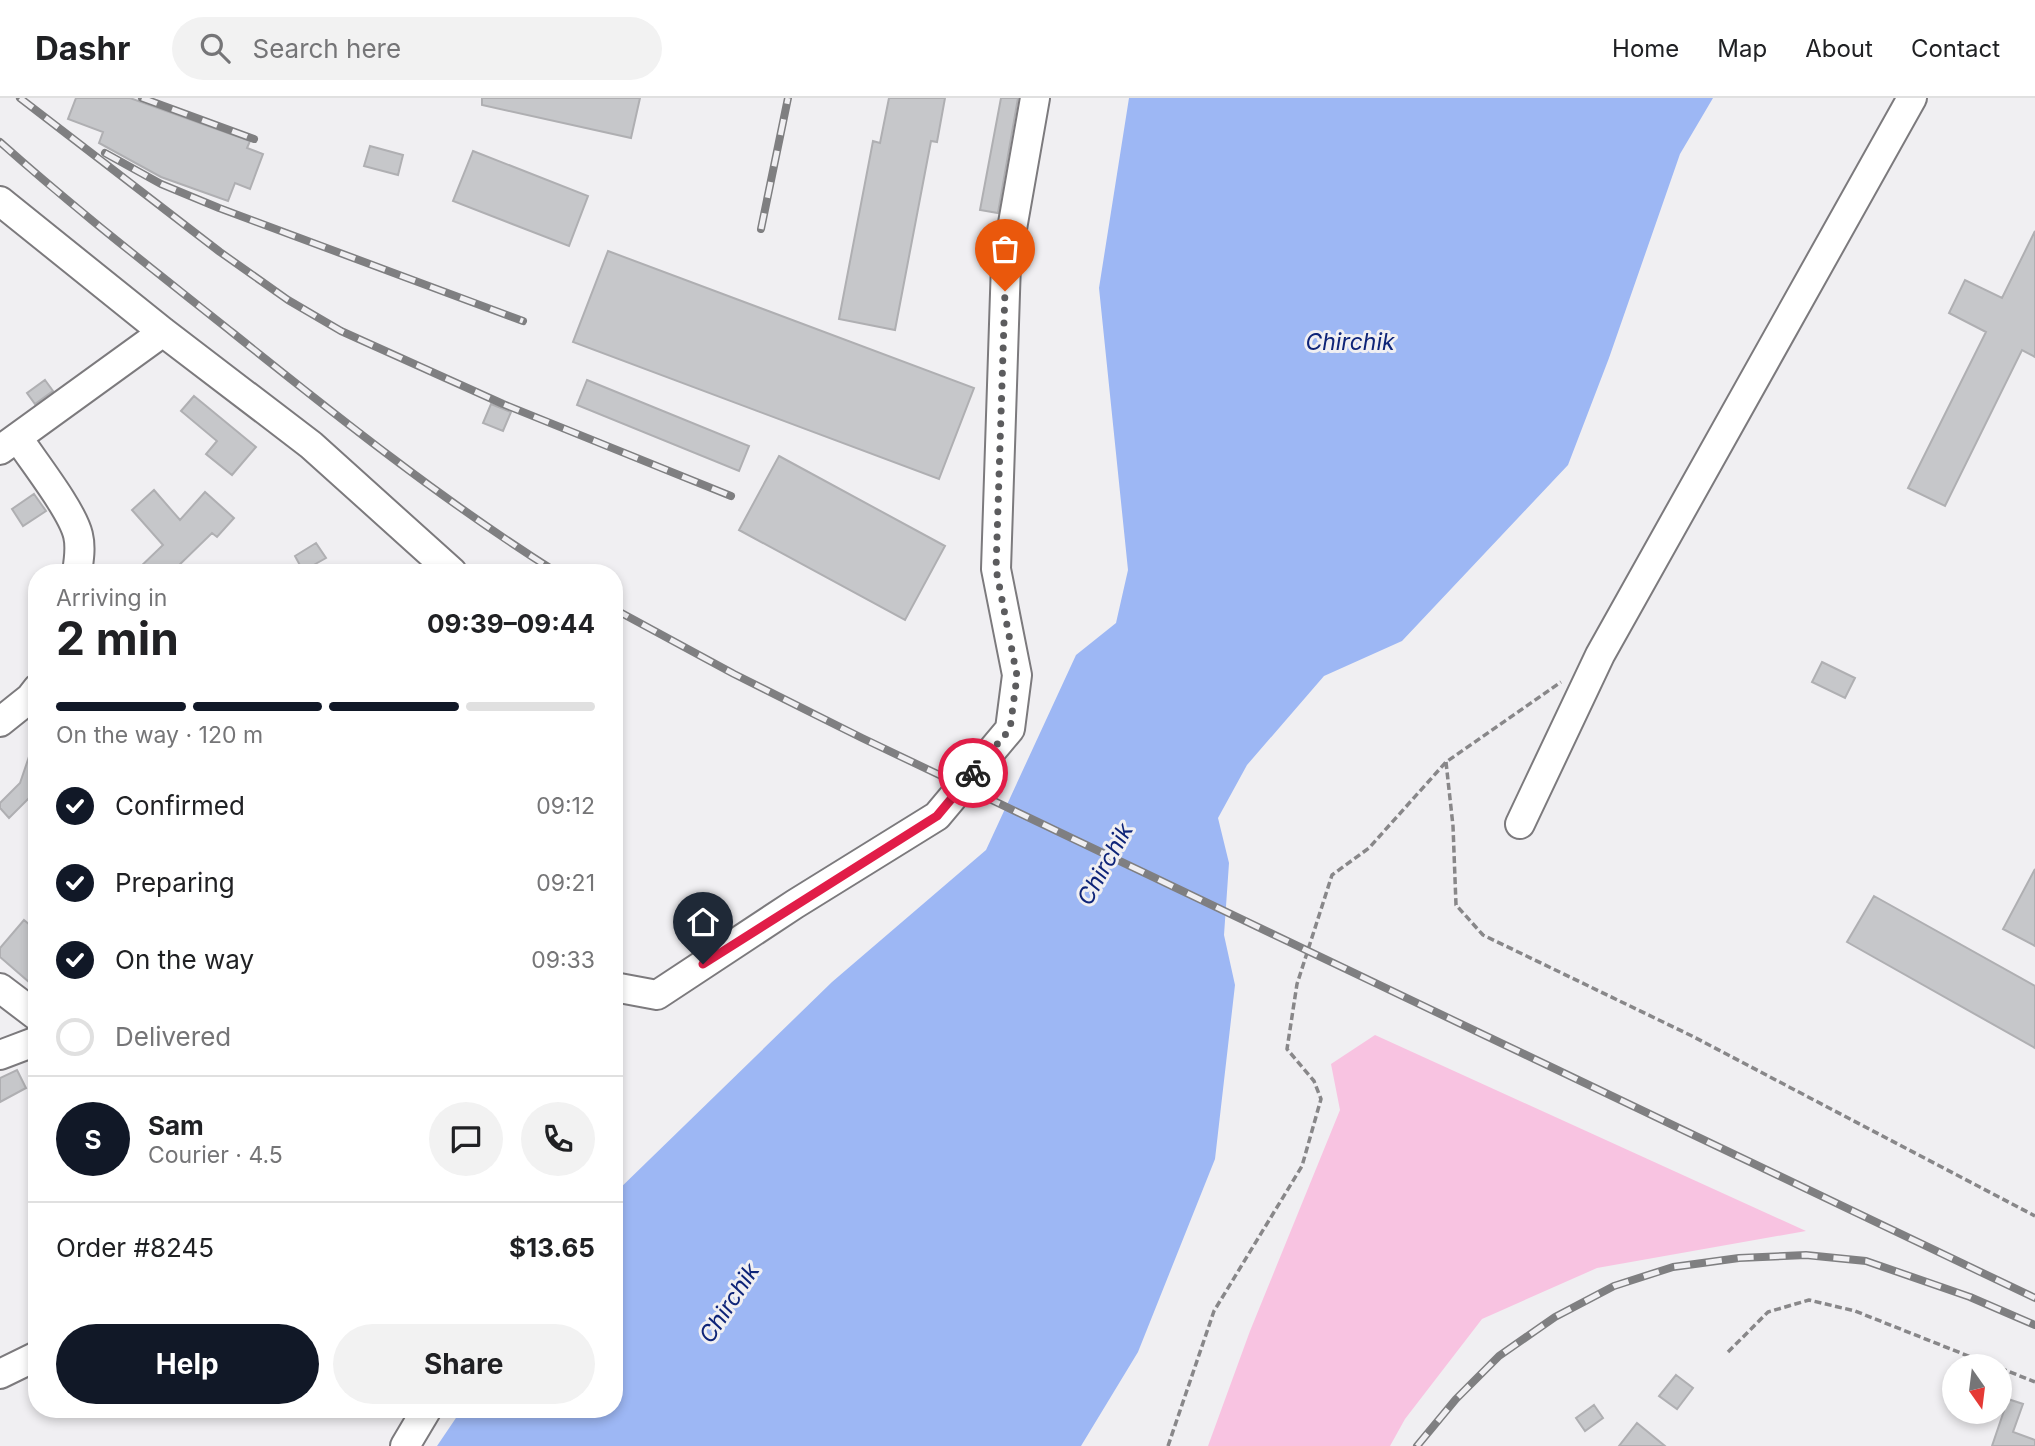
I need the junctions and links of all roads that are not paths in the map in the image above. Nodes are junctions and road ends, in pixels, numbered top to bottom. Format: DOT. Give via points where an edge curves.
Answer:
graph roads {
  1 [pos="1035,98"];
  2 [pos="1912,98"];
  3 [pos="0,201"];
  4 [pos="163,332"];
  5 [pos="9,444"];
  6 [pos="79,564"];
  7 [pos="443,564"];
  8 [pos="28,700"];
  9 [pos="0,722"];
  10 [pos="1520,824"];
  11 [pos="0,988"];
  12 [pos="623,989"];
  13 [pos="28,1009"];
  14 [pos="28,1044"];
  15 [pos="0,1055"];
  16 [pos="28,1360"];
  17 [pos="0,1374"];
  18 [pos="422,1418"];
  19 [pos="405,1446"];
  1 -- 12 [label="street" via="1006,263 996,569 1017,676 1010,729 937,816 657,995"];
  2 -- 10 [label="street" via="1601,655"];
  3 -- 4 [label="street"];
  4 -- 5 [label="street"];
  4 -- 7 [label="street" via="311,445"];
  5 -- 6 [label="street" via="66,511 78,534"];
  8 -- 9 [label="street"];
  11 -- 13 [label="street"];
  14 -- 15 [label="street"];
  16 -- 17 [label="street"];
  18 -- 19 [label="street"];
}
